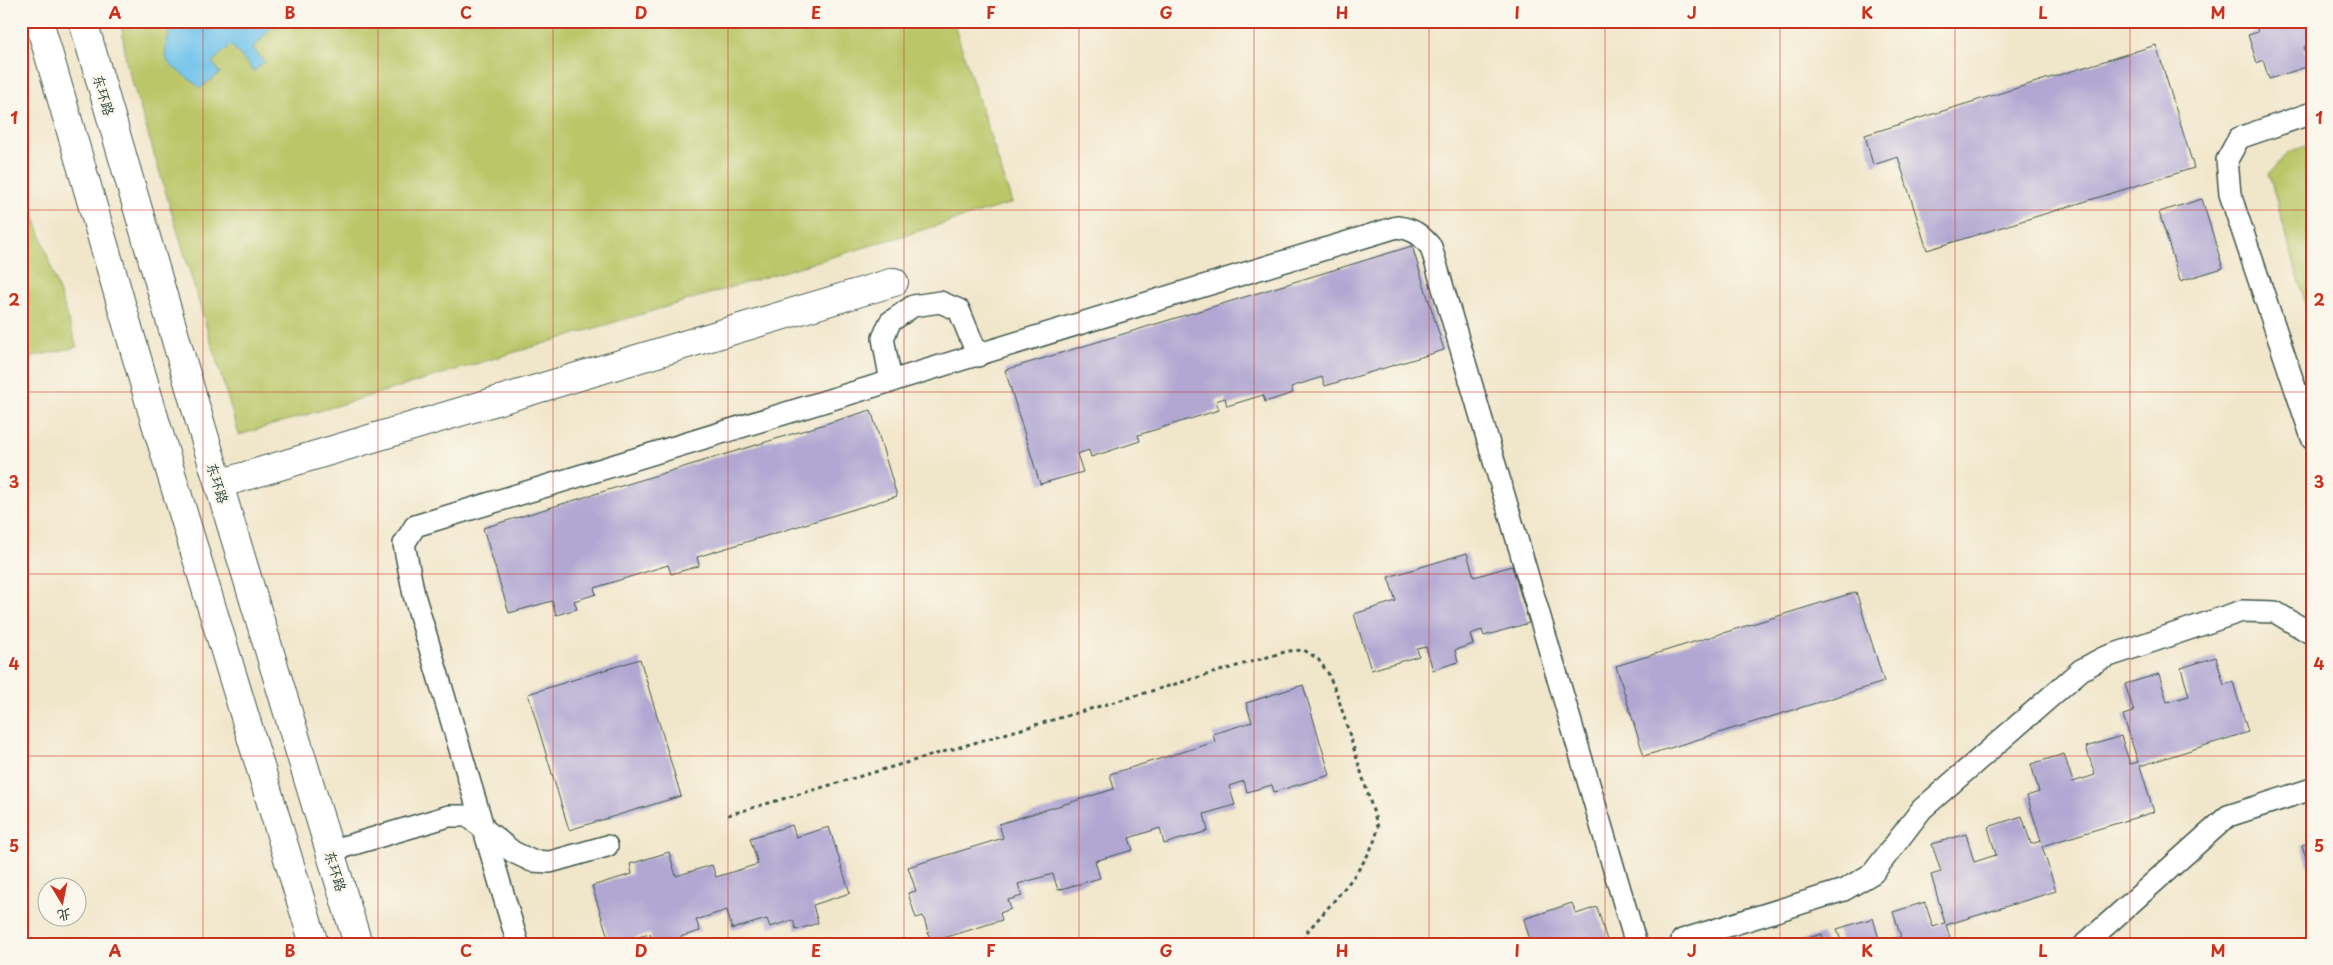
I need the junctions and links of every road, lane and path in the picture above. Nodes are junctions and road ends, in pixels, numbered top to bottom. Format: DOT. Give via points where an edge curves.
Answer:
graph roads {
  1 [pos="39,21"];
  2 [pos="83,21"];
  3 [pos="2312,113"];
  4 [pos="894,282"];
  5 [pos="913,306"];
  6 [pos="978,356"];
  7 [pos="891,382"];
  8 [pos="2312,438"];
  9 [pos="219,484"];
  10 [pos="2312,634"];
  11 [pos="2312,789"];
  12 [pos="728,815"];
  13 [pos="484,826"];
  14 [pos="607,846"];
  15 [pos="330,851"];
  16 [pos="1682,940"];
  17 [pos="314,944"];
  18 [pos="358,944"];
  19 [pos="518,944"];
  20 [pos="1303,944"];
  21 [pos="1636,944"];
  22 [pos="2085,944"];
  1 -- 17 [label="main road" via="156,424"];
  2 -- 9 [label="main road, 东环路"];
  3 -- 8 [label="lane" via="2239,138 2227,160 2230,194"];
  4 -- 5 [label="lane"];
  4 -- 9 [label="main road"];
  5 -- 6 [label="lane" via="940,302 959,310"];
  5 -- 7 [label="lane" via="890,322 883,338"];
  6 -- 7 [label="lane"];
  6 -- 21 [label="lane" via="1397,227 1420,233 1431,247"];
  7 -- 13 [label="lane" via="415,526 404,544 414,595"];
  9 -- 15 [label="main road, 东环路"];
  10 -- 16 [label="lane" via="2275,612 2242,611 2103,658 2082,670 1922,809 1872,873 1844,890"];
  11 -- 22 [label="lane" via="2228,816"];
  12 -- 20 [label="path" via="1288,651 1304,650 1318,659 1337,694 1378,827 1375,844 1366,859 1307,932"];
  13 -- 14 [label="lane" via="513,852 532,861 550,862"];
  13 -- 15 [label="lane" via="468,816 449,816"];
  13 -- 19 [label="lane"];
  15 -- 18 [label="main road, 东环路"];
}
